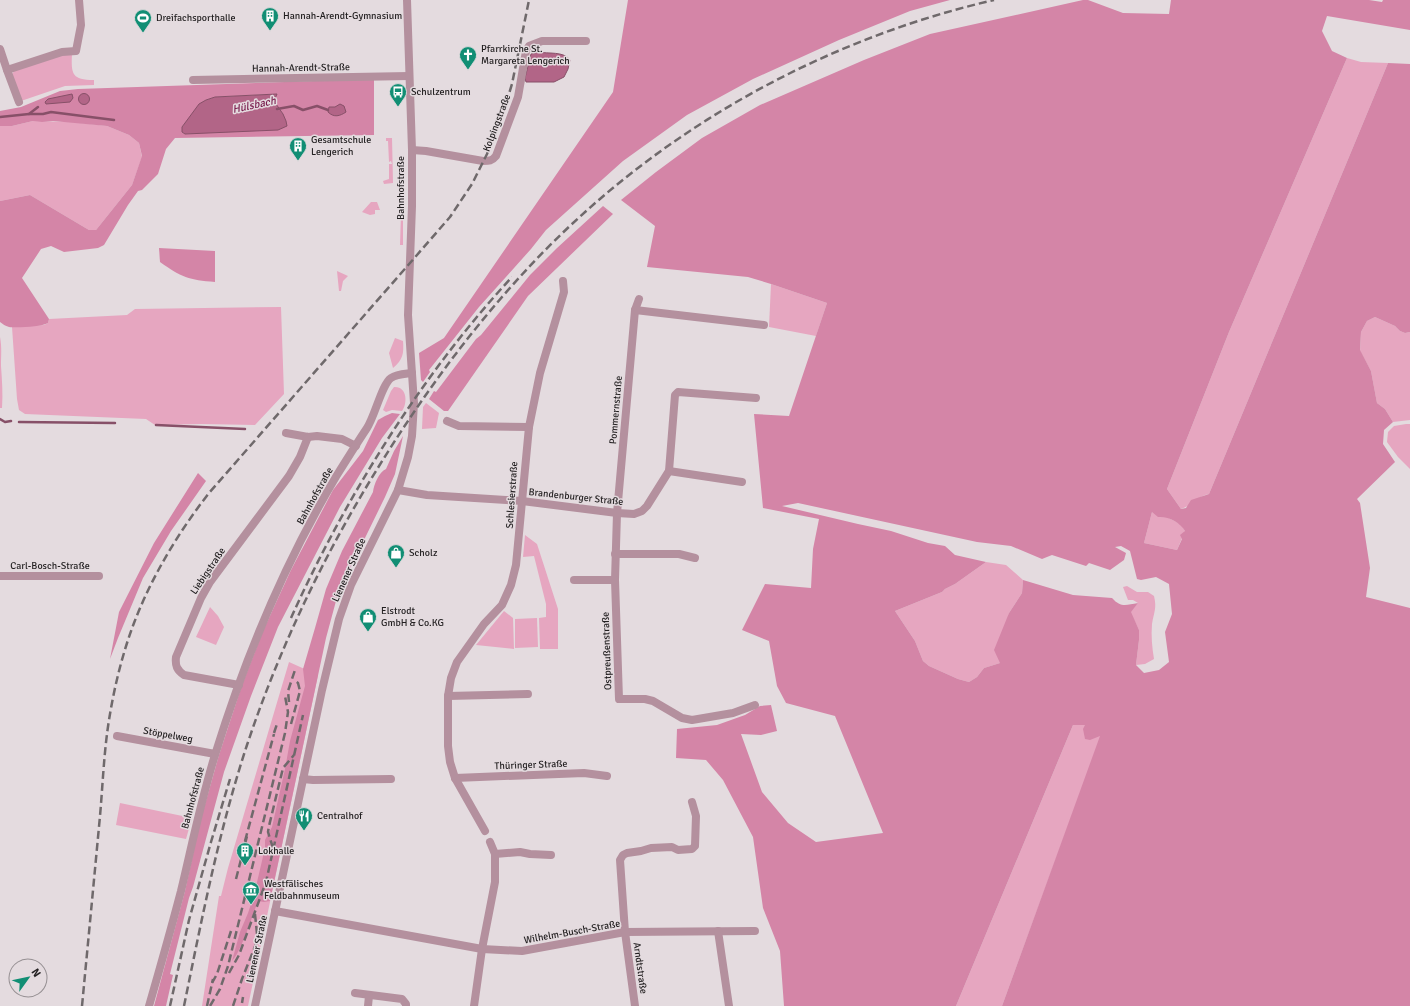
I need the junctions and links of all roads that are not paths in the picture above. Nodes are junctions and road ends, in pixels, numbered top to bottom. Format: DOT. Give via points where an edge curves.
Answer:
graph roads {
  1 [pos="79,0"];
  2 [pos="407,0"];
  3 [pos="586,41"];
  4 [pos="0,49"];
  5 [pos="7,70"];
  6 [pos="409,76"];
  7 [pos="193,80"];
  8 [pos="18,102"];
  9 [pos="412,150"];
  10 [pos="563,281"];
  11 [pos="639,299"];
  12 [pos="636,310"];
  13 [pos="764,325"];
  14 [pos="412,373"];
  15 [pos="756,398"];
  16 [pos="447,422"];
  17 [pos="529,427"];
  18 [pos="286,433"];
  19 [pos="308,437"];
  20 [pos="356,446"];
  21 [pos="669,471"];
  22 [pos="742,482"];
  23 [pos="398,490"];
  24 [pos="522,502"];
  25 [pos="617,513"];
  26 [pos="616,554"];
  27 [pos="694,558"];
  28 [pos="0,576"];
  29 [pos="99,576"];
  30 [pos="574,580"];
  31 [pos="615,580"];
  32 [pos="239,685"];
  33 [pos="528,694"];
  34 [pos="448,696"];
  35 [pos="755,705"];
  36 [pos="117,736"];
  37 [pos="216,754"];
  38 [pos="607,776"];
  39 [pos="455,778"];
  40 [pos="303,779"];
  41 [pos="391,779"];
  42 [pos="692,802"];
  43 [pos="485,831"];
  44 [pos="490,842"];
  45 [pos="496,854"];
  46 [pos="551,855"];
  47 [pos="275,912"];
  48 [pos="718,931"];
  49 [pos="755,931"];
  50 [pos="625,932"];
  51 [pos="482,949"];
  52 [pos="355,994"];
  53 [pos="369,996"];
  54 [pos="149,1006"];
  55 [pos="255,1006"];
  56 [pos="368,1006"];
  57 [pos="406,1006"];
  58 [pos="474,1006"];
  59 [pos="635,1006"];
  60 [pos="729,1006"];
  1 -- 5 [label="street" via="80,25 76,51 62,52"];
  2 -- 6 [label="street, Bahnhofstraße"];
  3 -- 9 [label="street, Kolpingstraße" via="542,41 529,46 518,97 493,160 483,161"];
  4 -- 5 [label="street"];
  5 -- 8 [label="street"];
  6 -- 7 [label="street, Hannah-Arendt-Straße"];
  6 -- 9 [label="street, Bahnhofstraße"];
  9 -- 14 [label="street, Bahnhofstraße" via="408,315"];
  10 -- 17 [label="street, Schlesierstraße" via="564,292 540,373"];
  11 -- 12 [label="street, Pommernstraße"];
  12 -- 13 [label="street"];
  12 -- 25 [label="street, Pommernstraße"];
  14 -- 20 [label="street, Bahnhofstraße" via="387,381 373,417"];
  14 -- 23 [label="street, Lienener Straße" via="412,436"];
  15 -- 21 [label="street, Brandenburger Straße" via="678,392 675,395"];
  16 -- 17 [label="street" via="459,426"];
  17 -- 24 [label="street, Schlesierstraße"];
  18 -- 19 [label="street"];
  19 -- 20 [label="street" via="342,439"];
  19 -- 32 [label="street, Liebigstraße" via="289,476 210,582 176,657 175,665 184,675"];
  20 -- 32 [label="street, Bahnhofstraße" via="337,475 287,569"];
  21 -- 22 [label="street"];
  21 -- 25 [label="street, Brandenburger Straße" via="648,506 642,511 634,514"];
  23 -- 24 [label="street, Brandenburger Straße" via="427,496"];
  23 -- 40 [label="street, Lienener Straße" via="351,586 339,619"];
  24 -- 25 [label="street, Brandenburger Straße"];
  24 -- 34 [label="street, Schlesierstraße" via="516,565 511,585 502,605 484,624 457,662"];
  25 -- 26 [label="street, Ostpreußenstraße"];
  26 -- 27 [label="street" via="679,554"];
  26 -- 31 [label="street, Ostpreußenstraße"];
  28 -- 29 [label="street, Carl-Bosch-Straße"];
  30 -- 31 [label="street"];
  31 -- 35 [label="street, Ostpreußenstraße" via="619,699 653,701 682,718 692,720 733,713"];
  32 -- 37 [label="street, Bahnhofstraße"];
  33 -- 34 [label="street"];
  34 -- 39 [label="street, Schlesierstraße" via="448,746"];
  36 -- 37 [label="street, Stöppelweg"];
  37 -- 54 [label="street, Bahnhofstraße"];
  38 -- 39 [label="street, Thüringer Straße" via="584,773"];
  39 -- 43 [label="street, Schlesierstraße"];
  40 -- 41 [label="street"];
  40 -- 47 [label="street, Lienener Straße"];
  42 -- 50 [label="street, Arndtstraße" via="696,816 695,846 692,849 651,848 623,855 620,860"];
  44 -- 45 [label="street"];
  45 -- 46 [label="street" via="520,852"];
  45 -- 51 [label="street" via="495,882"];
  47 -- 51 [label="street, Wilhelm-Busch-Straße"];
  47 -- 55 [label="street, Lienener Straße"];
  48 -- 49 [label="street, Wilhelm-Busch-Straße"];
  48 -- 50 [label="street, Wilhelm-Busch-Straße"];
  48 -- 60 [label="street"];
  50 -- 51 [label="street, Wilhelm-Busch-Straße" via="522,952"];
  50 -- 59 [label="street, Arndtstraße"];
  51 -- 58 [label="street"];
  52 -- 53 [label="street"];
  53 -- 56 [label="street"];
  53 -- 57 [label="street" via="402,999"];
}
